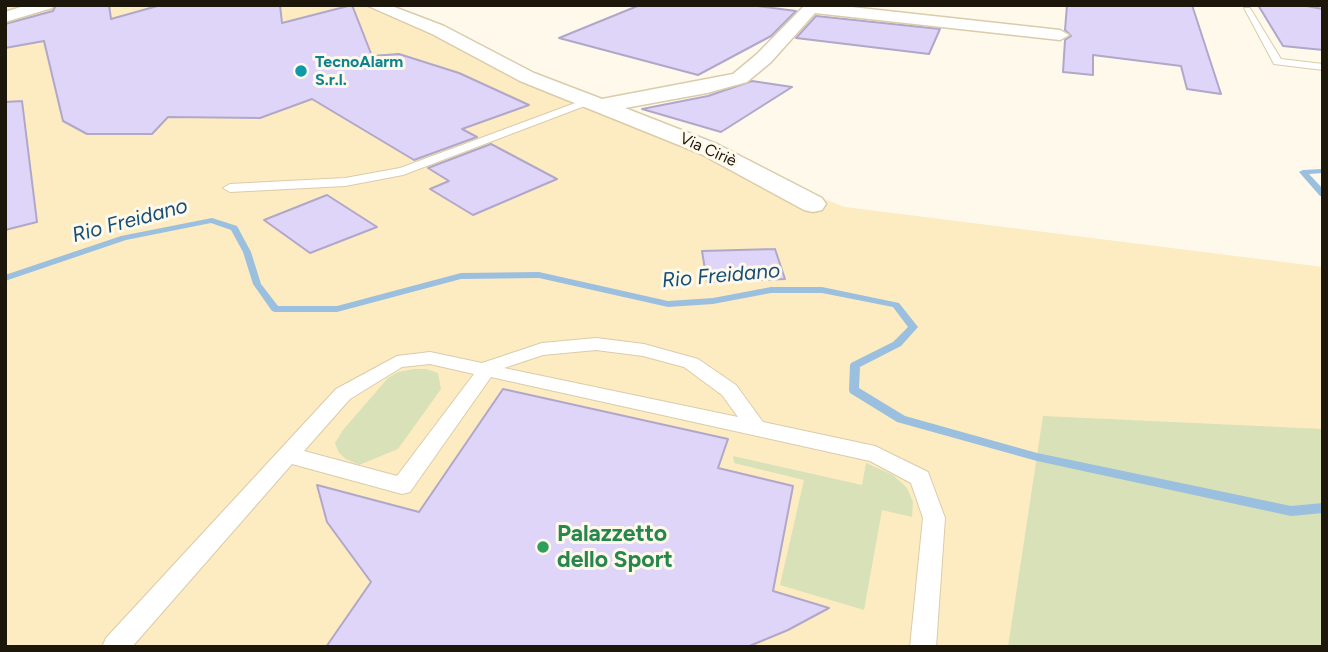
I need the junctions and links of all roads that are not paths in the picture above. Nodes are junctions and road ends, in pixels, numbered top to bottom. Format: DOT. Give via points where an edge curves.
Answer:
graph roads {
  1 [pos="46,5"];
  2 [pos="374,5"];
  3 [pos="814,7"];
  4 [pos="1247,10"];
  5 [pos="5,16"];
  6 [pos="1060,35"];
  7 [pos="1323,67"];
  8 [pos="592,104"];
  9 [pos="230,188"];
  10 [pos="813,204"];
  11 [pos="488,368"];
  12 [pos="756,428"];
  13 [pos="288,455"];
  14 [pos="115,647"];
  15 [pos="923,647"];
  1 -- 5 [label="street"];
  2 -- 8 [label="street, Via Ciriè" via="438,30 527,77"];
  3 -- 6 [label="street"];
  3 -- 8 [label="street" via="740,78 707,88"];
  4 -- 7 [label="lane" via="1278,62"];
  8 -- 9 [label="lane" via="403,171 345,182"];
  8 -- 10 [label="street, Via Ciriè" via="709,149"];
  11 -- 12 [label="lane"];
  11 -- 12 [label="lane" via="542,349 596,344 644,350 691,363 729,390"];
  11 -- 13 [label="lane" via="430,358 397,362 343,394"];
  11 -- 13 [label="lane" via="402,485"];
  12 -- 15 [label="lane" via="875,454 920,478 934,518"];
  13 -- 14 [label="lane"];
}
